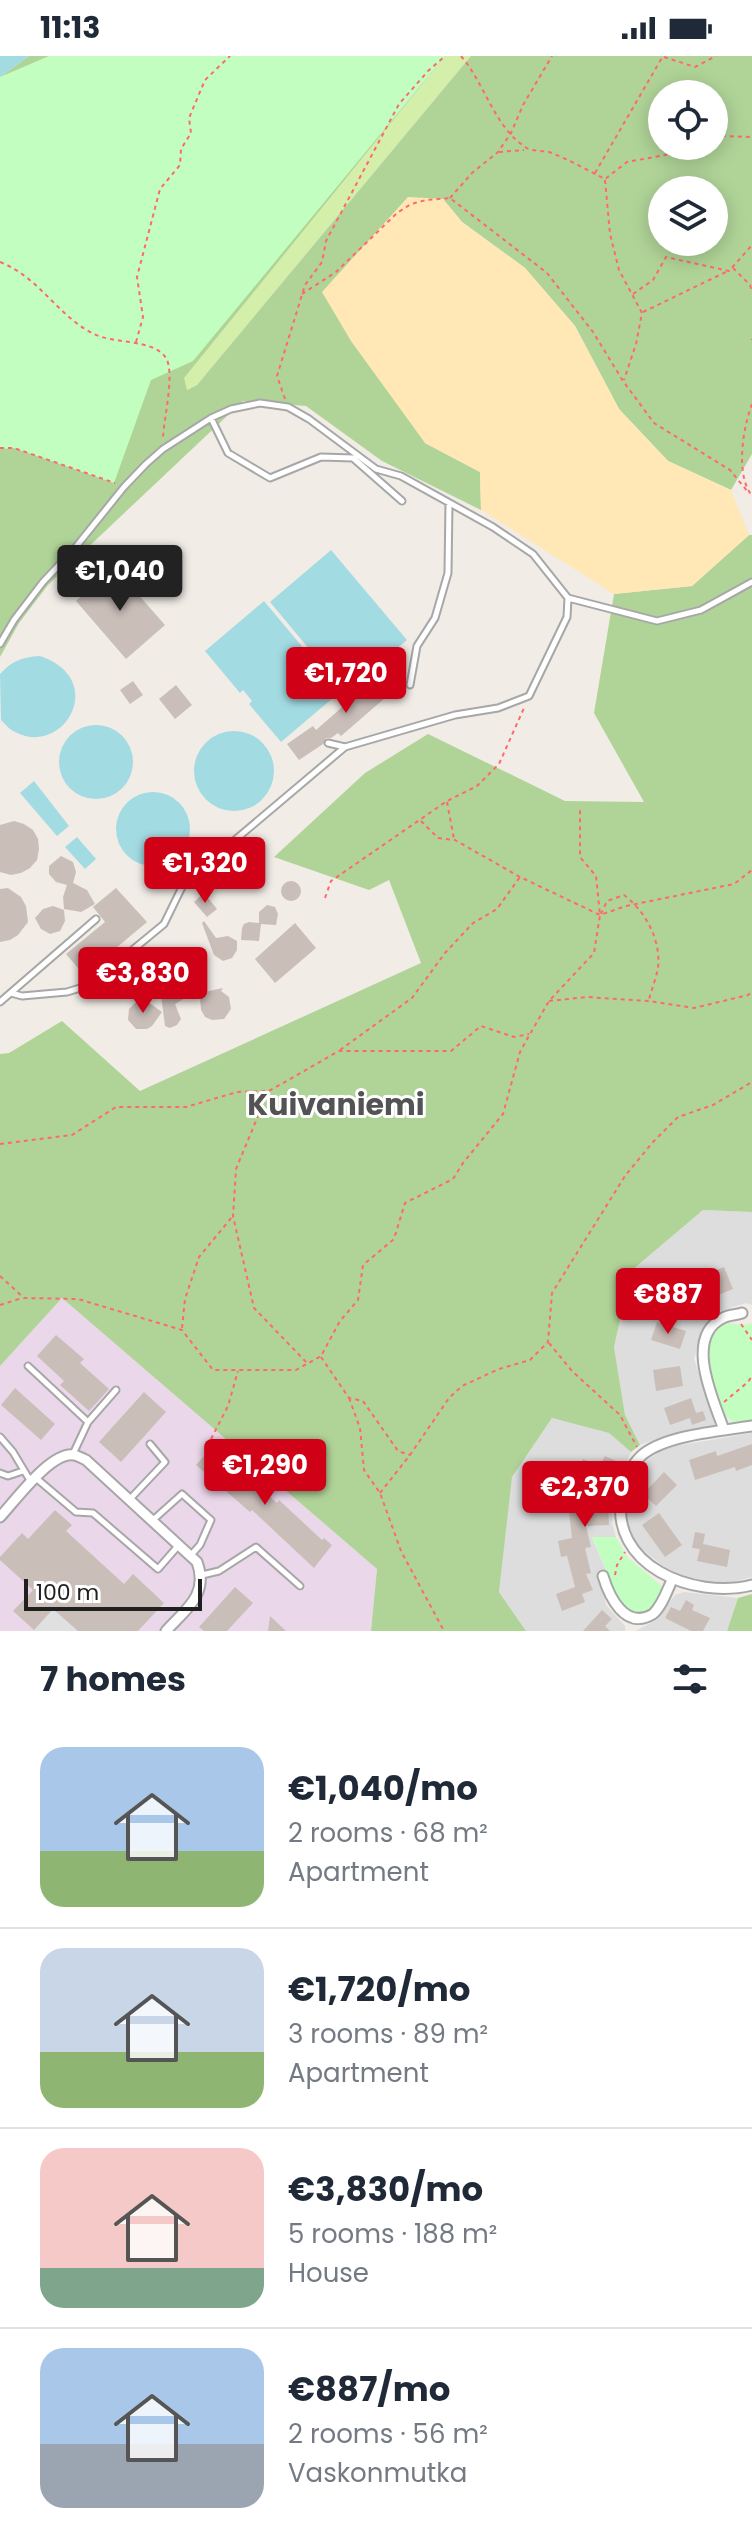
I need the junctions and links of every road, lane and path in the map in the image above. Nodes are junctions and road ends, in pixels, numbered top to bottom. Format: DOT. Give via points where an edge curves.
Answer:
graph roads {
  1 [pos="230,56"];
  2 [pos="445,56"];
  3 [pos="461,56"];
  4 [pos="552,56"];
  5 [pos="663,56"];
  6 [pos="716,56"];
  7 [pos="511,133"];
  8 [pos="728,136"];
  9 [pos="752,137"];
  10 [pos="527,149"];
  11 [pos="498,152"];
  12 [pos="648,158"];
  13 [pos="595,174"];
  14 [pos="605,179"];
  15 [pos="450,198"];
  16 [pos="752,245"];
  17 [pos="0,262"];
  18 [pos="732,267"];
  19 [pos="729,271"];
  20 [pos="752,291"];
  21 [pos="302,294"];
  22 [pos="632,295"];
  23 [pos="642,313"];
  24 [pos="136,342"];
  25 [pos="623,381"];
  26 [pos="752,404"];
  27 [pos="288,407"];
  28 [pos="211,418"];
  29 [pos="0,448"];
  30 [pos="163,449"];
  31 [pos="124,487"];
  32 [pos="748,492"];
  33 [pos="752,496"];
  34 [pos="402,501"];
  35 [pos="449,503"];
  36 [pos="752,582"];
  37 [pos="568,598"];
  38 [pos="0,644"];
  39 [pos="410,685"];
  40 [pos="529,696"];
  41 [pos="328,743"];
  42 [pos="345,747"];
  43 [pos="447,801"];
  44 [pos="580,807"];
  45 [pos="421,821"];
  46 [pos="455,840"];
  47 [pos="752,870"];
  48 [pos="520,877"];
  49 [pos="325,898"];
  50 [pos="637,905"];
  51 [pos="600,915"];
  52 [pos="96,919"];
  53 [pos="752,992"];
  54 [pos="11,993"];
  55 [pos="549,1001"];
  56 [pos="649,1001"];
  57 [pos="0,1002"];
  58 [pos="530,1034"];
  59 [pos="339,1051"];
  60 [pos="752,1082"];
  61 [pos="269,1091"];
  62 [pos="0,1144"];
  63 [pos="233,1216"];
  64 [pos="0,1276"];
  65 [pos="24,1298"];
  66 [pos="0,1305"];
  67 [pos="738,1314"];
  68 [pos="182,1330"];
  69 [pos="752,1340"];
  70 [pos="548,1342"];
  71 [pos="321,1356"];
  72 [pos="308,1363"];
  73 [pos="28,1366"];
  74 [pos="239,1370"];
  75 [pos="752,1376"];
  76 [pos="116,1390"];
  77 [pos="349,1398"];
  78 [pos="715,1404"];
  79 [pos="88,1422"];
  80 [pos="752,1426"];
  81 [pos="724,1430"];
  82 [pos="0,1437"];
  83 [pos="211,1439"];
  84 [pos="150,1444"];
  85 [pos="73,1454"];
  86 [pos="410,1455"];
  87 [pos="642,1455"];
  88 [pos="23,1471"];
  89 [pos="0,1473"];
  90 [pos="34,1480"];
  91 [pos="380,1493"];
  92 [pos="129,1500"];
  93 [pos="0,1517"];
  94 [pos="152,1521"];
  95 [pos="630,1544"];
  96 [pos="179,1545"];
  97 [pos="190,1556"];
  98 [pos="202,1575"];
  99 [pos="603,1576"];
  100 [pos="615,1576"];
  101 [pos="672,1580"];
  102 [pos="752,1585"];
  103 [pos="300,1586"];
  104 [pos="170,1630"];
  105 [pos="444,1631"];
  1 -- 24 [label="path" via="205,80 189,118 191,133 181,149 180,165 160,189 137,277 143,317"];
  2 -- 21 [label="path" via="399,104"];
  3 -- 7 [label="path"];
  4 -- 7 [label="path"];
  5 -- 6 [label="path" via="695,67"];
  5 -- 13 [label="path"];
  7 -- 10 [label="path"];
  7 -- 11 [label="path"];
  8 -- 9 [label="path"];
  10 -- 11 [label="path"];
  10 -- 13 [label="path" via="546,151"];
  11 -- 15 [label="path"];
  12 -- 14 [label="path" via="627,162"];
  13 -- 14 [label="path"];
  14 -- 22 [label="path" via="610,234"];
  15 -- 21 [label="path" via="411,204 397,213 336,272"];
  15 -- 25 [label="path" via="547,273"];
  16 -- 18 [label="path"];
  17 -- 24 [label="path" via="45,292 73,322 114,342"];
  18 -- 19 [label="path"];
  18 -- 20 [label="path"];
  19 -- 22 [label="path" via="666,257 653,280"];
  19 -- 23 [label="path"];
  21 -- 27 [label="path" via="277,376"];
  22 -- 23 [label="path"];
  23 -- 25 [label="path"];
  24 -- 30 [label="path" via="158,349 167,360 171,377"];
  25 -- 32 [label="path" via="654,423 730,470"];
  26 -- 32 [label="path" via="742,463"];
  27 -- 28 [label="lane" via="260,403"];
  27 -- 35 [label="lane" via="376,469 401,476"];
  28 -- 30 [label="lane"];
  28 -- 34 [label="lane" via="228,453 270,478 321,457 353,458"];
  29 -- 31 [label="path" via="14,448"];
  30 -- 31 [label="lane"];
  31 -- 38 [label="lane" via="43,582"];
  32 -- 33 [label="path"];
  35 -- 37 [label="lane" via="533,554"];
  35 -- 39 [label="lane" via="448,573 435,618 417,646"];
  36 -- 37 [label="lane" via="701,610 657,621"];
  37 -- 40 [label="lane" via="567,617"];
  40 -- 42 [label="lane"];
  40 -- 43 [label="path" via="499,764 477,786"];
  41 -- 42 [label="lane"];
  42 -- 54 [label="lane" via="184,883 164,924 90,985 67,992"];
  43 -- 45 [label="path"];
  43 -- 46 [label="path"];
  44 -- 51 [label="path" via="580,857 596,876"];
  45 -- 46 [label="path" via="438,838"];
  45 -- 49 [label="path" via="331,881"];
  46 -- 48 [label="path"];
  47 -- 50 [label="path" via="734,884"];
  48 -- 51 [label="path"];
  48 -- 59 [label="path" via="497,909 473,923 445,953 412,998"];
  50 -- 51 [label="path"];
  50 -- 51 [label="path" via="624,895 607,901"];
  50 -- 56 [label="path" via="654,931 658,966"];
  51 -- 55 [label="path" via="594,953"];
  52 -- 54 [label="lane"];
  53 -- 56 [label="path" via="694,1008"];
  54 -- 57 [label="lane"];
  55 -- 56 [label="path"];
  55 -- 58 [label="path"];
  58 -- 59 [label="path" via="514,1037 481,1026 451,1051"];
  58 -- 71 [label="path" via="503,1114 453,1179 405,1203 394,1239 363,1265 358,1300"];
  59 -- 61 [label="path"];
  60 -- 70 [label="path" via="713,1105 678,1117 625,1176 552,1293"];
  61 -- 62 [label="path" via="237,1092 186,1107 116,1107 72,1135"];
  61 -- 63 [label="path" via="236,1169"];
  63 -- 68 [label="path" via="199,1257 185,1299"];
  63 -- 72 [label="path" via="254,1308"];
  64 -- 65 [label="path"];
  65 -- 66 [label="path"];
  65 -- 68 [label="path" via="78,1299"];
  67 -- 69 [label="path"];
  67 -- 78 [label="street" via="715,1324 702,1349"];
  68 -- 74 [label="path" via="213,1370"];
  70 -- 86 [label="path" via="530,1360 462,1386"];
  70 -- 87 [label="path" via="620,1415"];
  71 -- 72 [label="path"];
  71 -- 77 [label="path"];
  72 -- 74 [label="path" via="296,1370"];
  73 -- 79 [label="lane"];
  74 -- 83 [label="path"];
  75 -- 78 [label="path" via="728,1401"];
  76 -- 79 [label="lane"];
  77 -- 86 [label="path" via="363,1401 398,1451"];
  77 -- 91 [label="path" via="360,1428 364,1470"];
  78 -- 81 [label="street"];
  79 -- 85 [label="lane"];
  80 -- 81 [label="street"];
  81 -- 87 [label="street" via="663,1443"];
  82 -- 88 [label="lane"];
  84 -- 92 [label="lane" via="165,1462"];
  85 -- 90 [label="street" via="58,1457"];
  85 -- 92 [label="street"];
  86 -- 91 [label="path"];
  87 -- 95 [label="street" via="630,1470 619,1507"];
  88 -- 89 [label="lane"];
  88 -- 90 [label="lane"];
  90 -- 93 [label="street"];
  90 -- 96 [label="lane" via="76,1512 93,1513 158,1569"];
  91 -- 105 [label="path" via="401,1551"];
  92 -- 94 [label="street"];
  94 -- 96 [label="street"];
  94 -- 97 [label="lane" via="182,1494 211,1520"];
  95 -- 100 [label="path"];
  95 -- 101 [label="street"];
  96 -- 97 [label="street"];
  97 -- 98 [label="street"];
  98 -- 103 [label="lane" via="219,1571 256,1547"];
  98 -- 104 [label="street" via="196,1598"];
  99 -- 101 [label="street" via="612,1605 631,1621 652,1616"];
  101 -- 102 [label="street" via="715,1590"];
}
